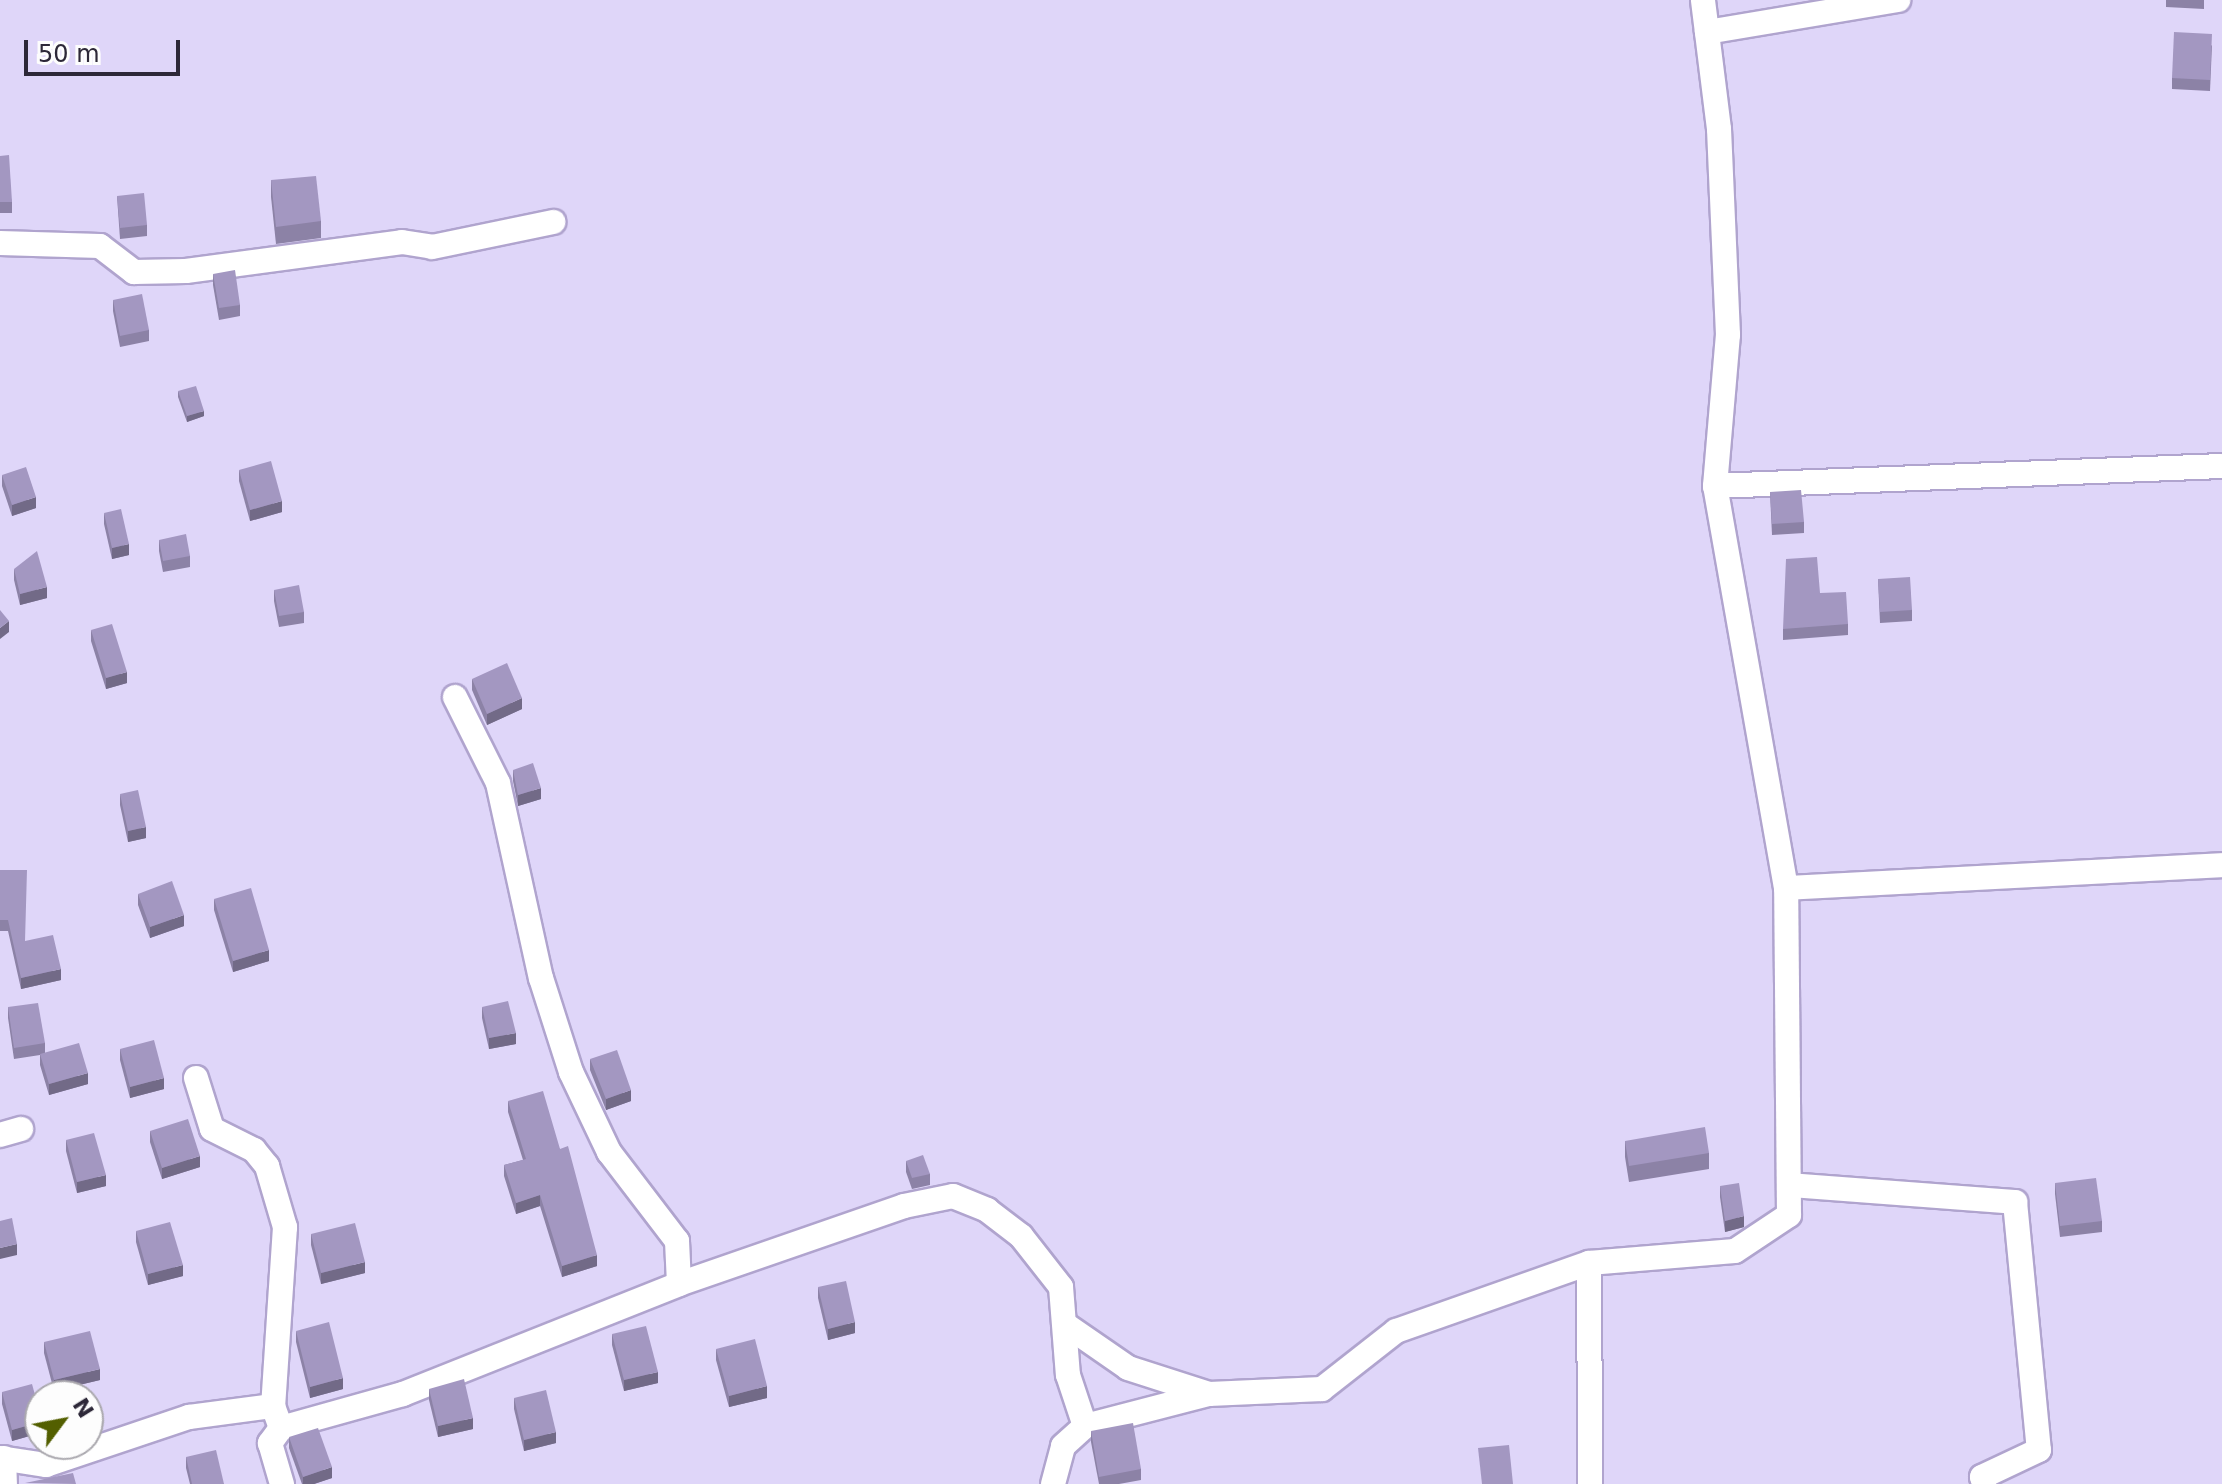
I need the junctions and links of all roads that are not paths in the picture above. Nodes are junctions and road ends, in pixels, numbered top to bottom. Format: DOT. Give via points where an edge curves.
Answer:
graph roads {
  1 [pos="1703,0"];
  2 [pos="1898,0"];
  3 [pos="1707,32"];
  4 [pos="553,222"];
  5 [pos="0,243"];
  6 [pos="2222,466"];
  7 [pos="1715,486"];
  8 [pos="455,697"];
  9 [pos="2222,865"];
  10 [pos="1786,888"];
  11 [pos="196,1078"];
  12 [pos="1790,1185"];
  13 [pos="1589,1263"];
  14 [pos="679,1284"];
  15 [pos="1066,1325"];
  16 [pos="1209,1394"];
  17 [pos="277,1417"];
  18 [pos="1085,1426"];
  19 [pos="2,1458"];
  20 [pos="5,1484"];
  21 [pos="282,1484"];
  22 [pos="1053,1484"];
  23 [pos="1590,1484"];
  24 [pos="1984,1484"];
  1 -- 3 [label="street"];
  2 -- 3 [label="street"];
  3 -- 7 [label="street" via="1719,129 1728,335"];
  4 -- 5 [label="street" via="432,247 402,242 186,271 134,272 100,246"];
  6 -- 7 [label="street"];
  7 -- 10 [label="street"];
  8 -- 14 [label="street" via="498,783 541,978 571,1072 609,1152 677,1241"];
  9 -- 10 [label="street"];
  10 -- 12 [label="street"];
  11 -- 17 [label="street" via="212,1129 254,1150 267,1166 285,1227"];
  12 -- 13 [label="street" via="1789,1215 1735,1251"];
  12 -- 24 [label="street" via="2015,1202 2039,1450 1982,1477"];
  13 -- 16 [label="street" via="1396,1331 1322,1389"];
  13 -- 23 [label="street"];
  14 -- 15 [label="street" via="904,1206 953,1196 987,1210 1021,1236 1061,1287"];
  14 -- 17 [label="street" via="403,1394"];
  15 -- 16 [label="street" via="1128,1368"];
  15 -- 18 [label="street" via="1068,1375"];
  16 -- 18 [label="street"];
  17 -- 19 [label="street" via="189,1417 46,1465"];
  17 -- 21 [label="street" via="270,1443"];
  18 -- 22 [label="street" via="1063,1446"];
  19 -- 20 [label="street"];
}
